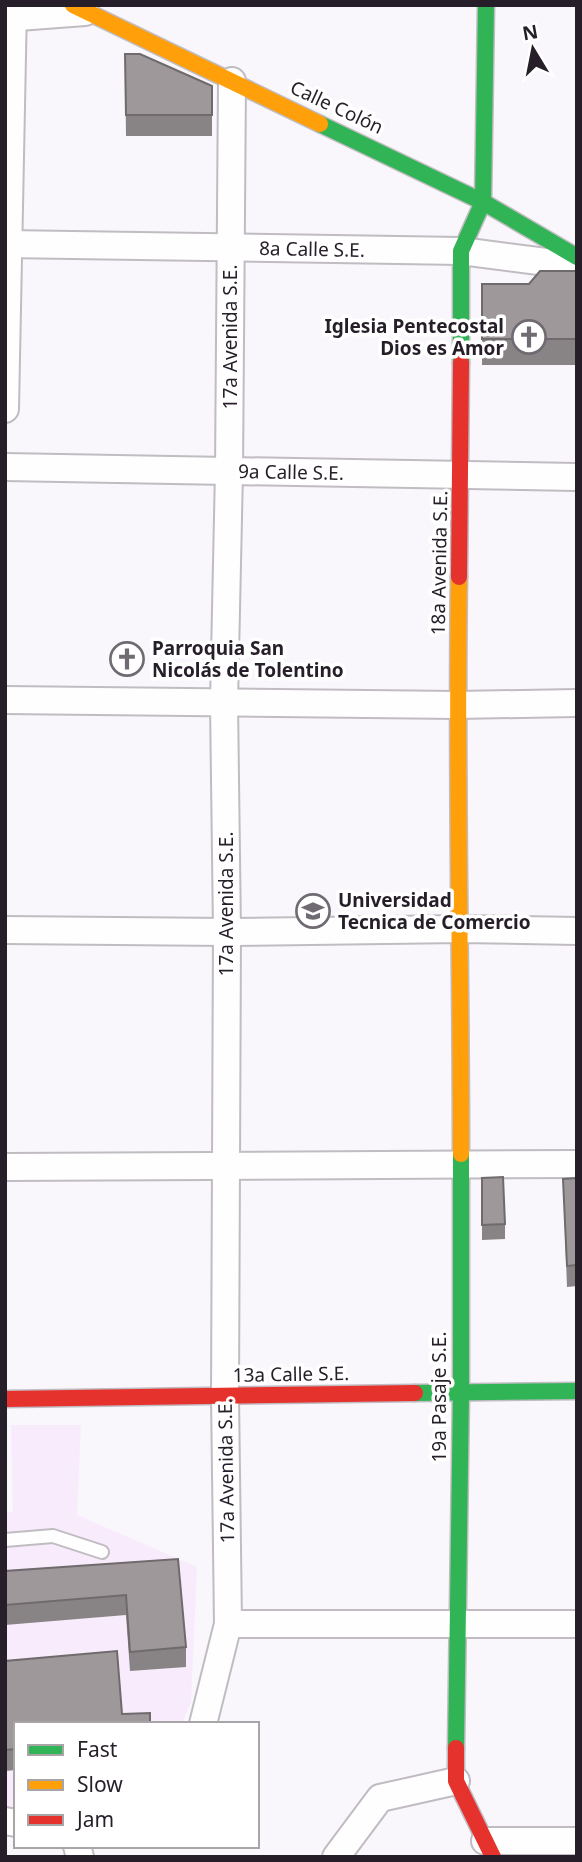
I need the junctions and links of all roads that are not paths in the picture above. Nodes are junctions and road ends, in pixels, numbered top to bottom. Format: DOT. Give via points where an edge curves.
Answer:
graph roads {
  1 [pos="486,5"];
  2 [pos="79,9"];
  3 [pos="10,14"];
  4 [pos="232,81"];
  5 [pos="483,202"];
  6 [pos="7,244"];
  7 [pos="230,247"];
  8 [pos="461,251"];
  9 [pos="577,257"];
  10 [pos="577,266"];
  11 [pos="5,409"];
  12 [pos="5,467"];
  13 [pos="229,471"];
  14 [pos="461,475"];
  15 [pos="577,477"];
  16 [pos="5,700"];
  17 [pos="224,702"];
  18 [pos="577,703"];
  19 [pos="457,705"];
  20 [pos="461,929"];
  21 [pos="5,930"];
  22 [pos="577,931"];
  23 [pos="227,932"];
  24 [pos="461,1164"];
  25 [pos="577,1164"];
  26 [pos="5,1167"];
  27 [pos="226,1167"];
  28 [pos="577,1391"];
  29 [pos="461,1393"];
  30 [pos="225,1396"];
  31 [pos="5,1399"];
  32 [pos="5,1540"];
  33 [pos="102,1552"];
  34 [pos="228,1624"];
  35 [pos="458,1624"];
  36 [pos="577,1624"];
  37 [pos="204,1722"];
  38 [pos="456,1781"];
  39 [pos="577,1841"];
  40 [pos="489,1849"];
  41 [pos="336,1857"];
  1 -- 5 [label="street"];
  2 -- 3 [label="street"];
  2 -- 4 [label="street, Calle Colón"];
  3 -- 6 [label="street"];
  4 -- 5 [label="street, Calle Colón"];
  4 -- 7 [label="street, 17a Avenida S.E."];
  5 -- 8 [label="street, 18a Avenida S.E."];
  5 -- 9 [label="street, Calle Colón"];
  6 -- 7 [label="street, 8a Calle S.E."];
  6 -- 11 [label="street"];
  7 -- 8 [label="street, 8a Calle S.E."];
  7 -- 13 [label="street, 17a Avenida S.E."];
  8 -- 10 [label="street, 8a Calle S.E."];
  8 -- 14 [label="street, 18a Avenida S.E."];
  12 -- 13 [label="street, 9a Calle S.E."];
  13 -- 14 [label="street, 9a Calle S.E."];
  13 -- 17 [label="street, 17a Avenida S.E."];
  14 -- 15 [label="street, 9a Calle S.E."];
  14 -- 19 [label="street, 18a Avenida S.E."];
  16 -- 17 [label="street"];
  17 -- 19 [label="street"];
  17 -- 23 [label="street, 17a Avenida S.E."];
  18 -- 19 [label="street"];
  19 -- 20 [label="street, 18a Avenida S.E."];
  20 -- 22 [label="street"];
  20 -- 23 [label="street"];
  20 -- 24 [label="street, 19a Pasaje S.E."];
  21 -- 23 [label="street"];
  23 -- 27 [label="street, 17a Avenida S.E."];
  24 -- 25 [label="street"];
  24 -- 27 [label="street"];
  24 -- 29 [label="street, 19a Pasaje S.E."];
  26 -- 27 [label="street"];
  27 -- 30 [label="street, 17a Avenida S.E."];
  28 -- 29 [label="street, 13a Calle S.E."];
  29 -- 30 [label="street, 13a Calle S.E."];
  29 -- 35 [label="street, 19a Pasaje S.E."];
  30 -- 31 [label="street, 13a Calle S.E."];
  30 -- 34 [label="street, 17a Avenida S.E."];
  32 -- 33 [label="lane" via="53,1536"];
  34 -- 35 [label="street"];
  34 -- 37 [label="street, 17a Avenida S.E."];
  35 -- 36 [label="street"];
  35 -- 38 [label="street, 19a Pasaje S.E."];
  38 -- 40 [label="street, 19a Pasaje S.E."];
  38 -- 41 [label="street" via="380,1798"];
  39 -- 40 [label="street"];
}
